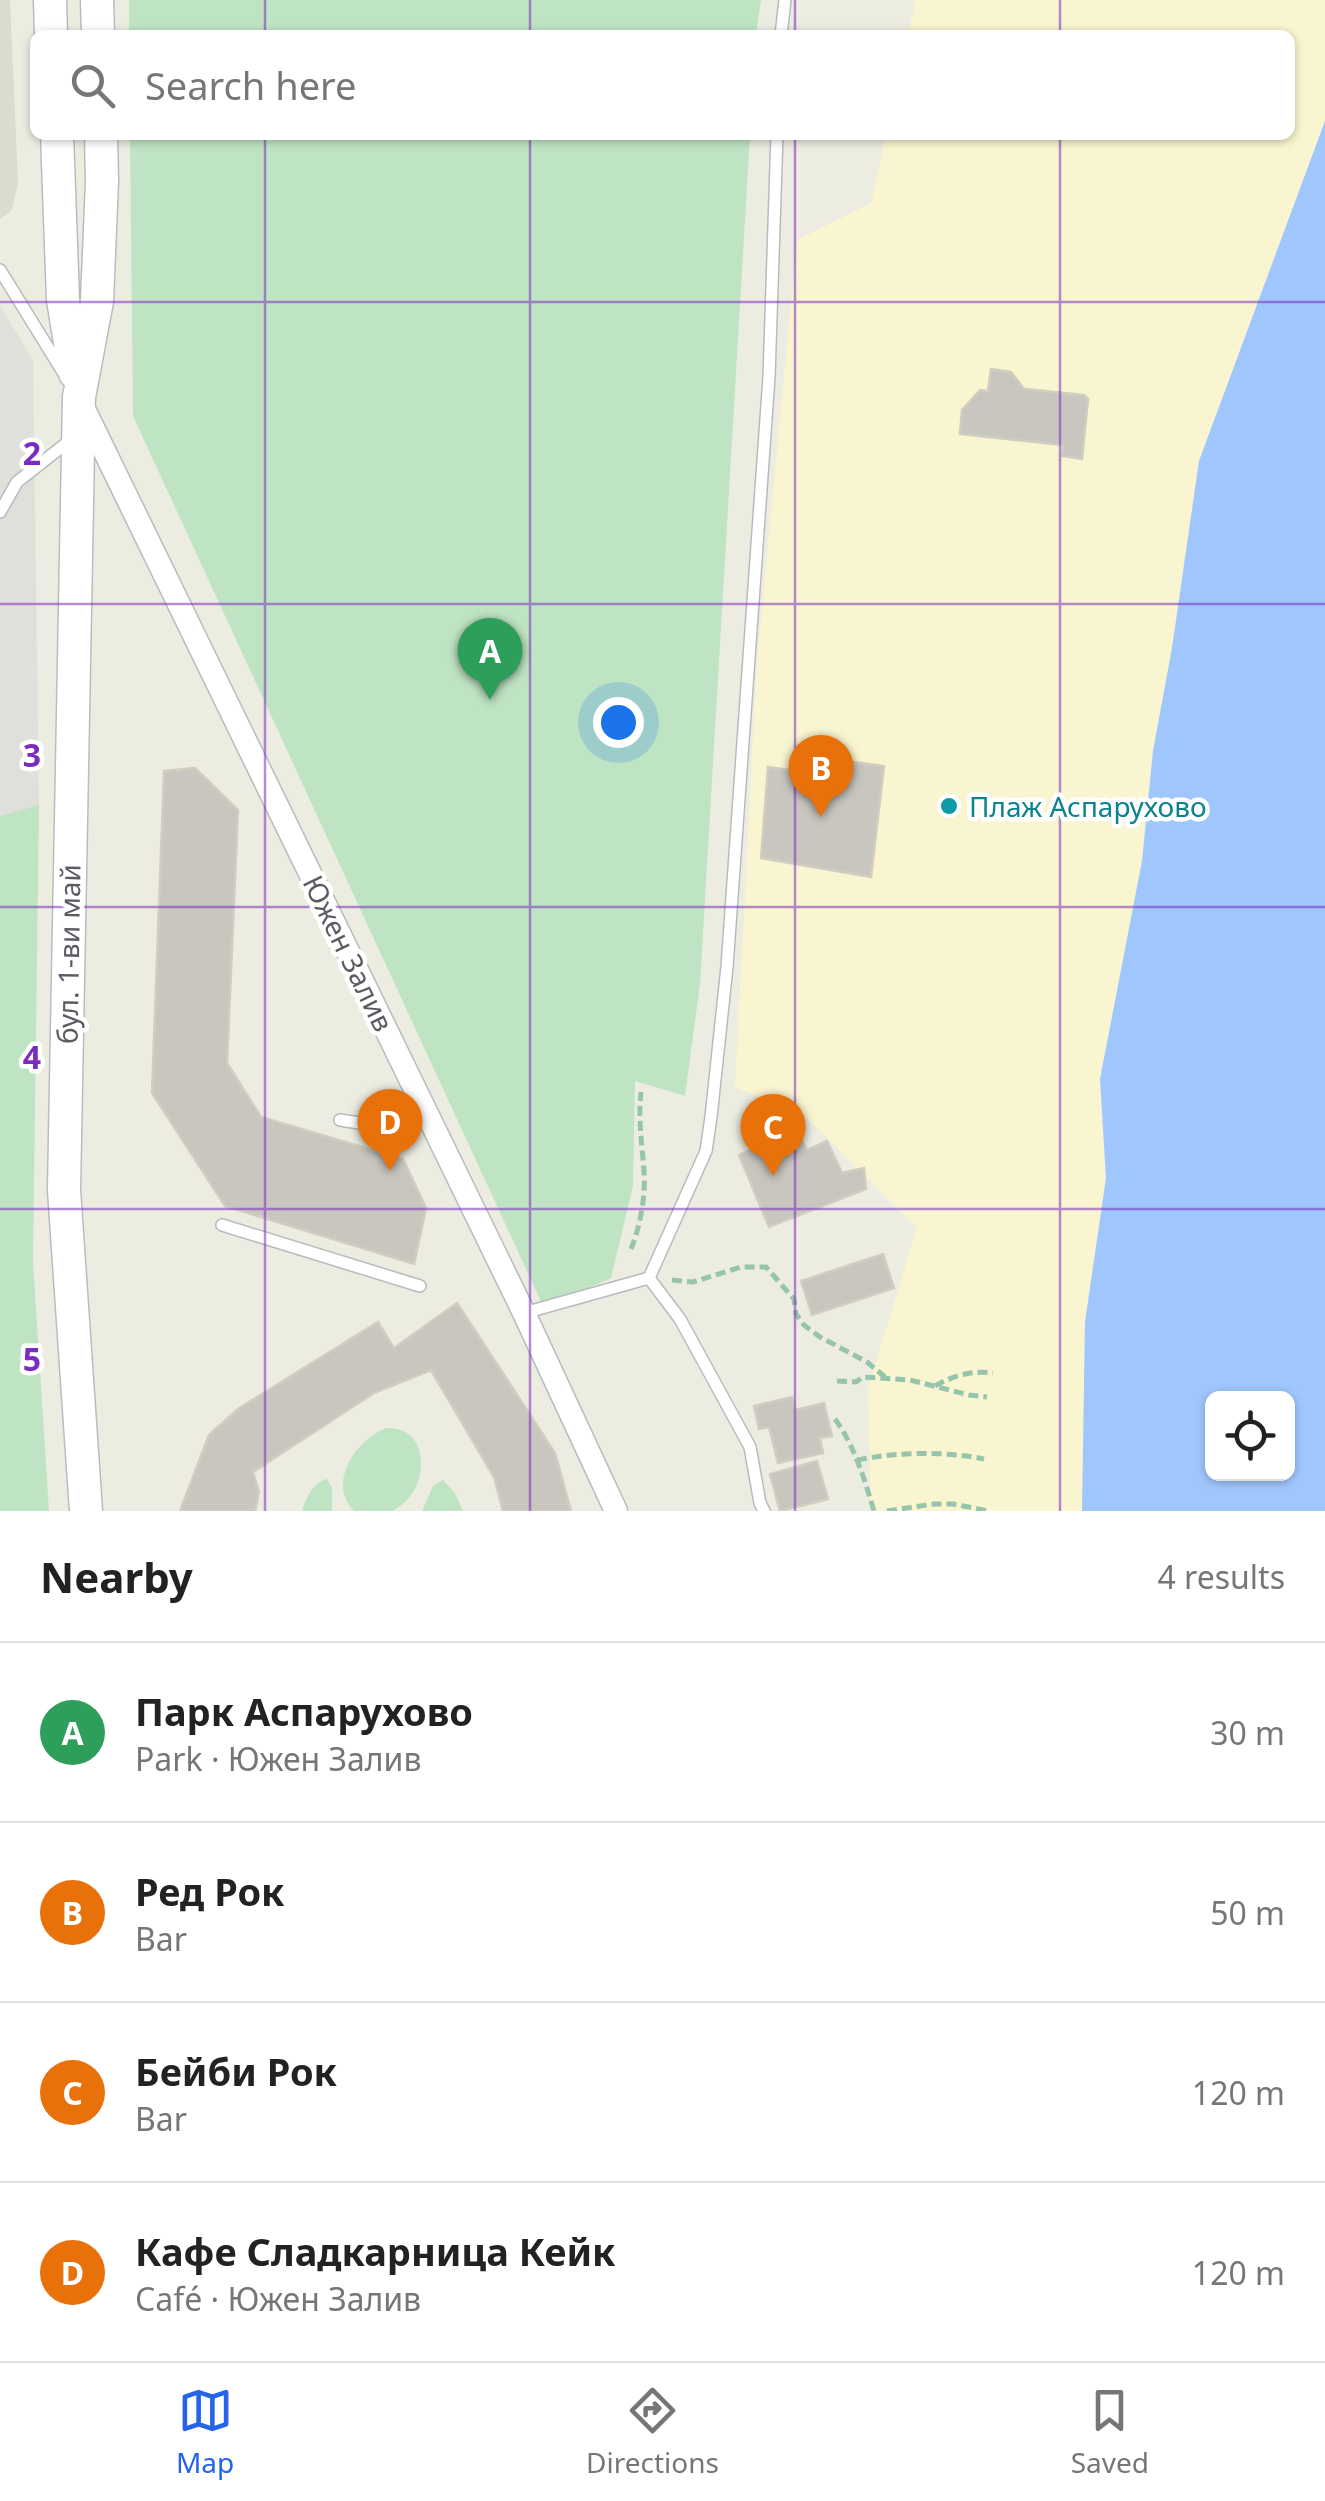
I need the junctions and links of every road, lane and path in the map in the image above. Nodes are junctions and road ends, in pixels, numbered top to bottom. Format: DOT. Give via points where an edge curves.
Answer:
graph roads {
  1 [pos="50,0"];
  2 [pos="97,0"];
  3 [pos="785,0"];
  4 [pos="52,30"];
  5 [pos="98,30"];
  6 [pos="782,30"];
  7 [pos="56,140"];
  8 [pos="101,140"];
  9 [pos="777,140"];
  10 [pos="1,275"];
  11 [pos="78,397"];
  12 [pos="78,434"];
  13 [pos="0,512"];
  14 [pos="641,1092"];
  15 [pos="426,1113"];
  16 [pos="340,1120"];
  17 [pos="222,1225"];
  18 [pos="630,1249"];
  19 [pos="649,1278"];
  20 [pos="420,1286"];
  21 [pos="524,1313"];
  22 [pos="992,1373"];
  23 [pos="885,1378"];
  24 [pos="838,1381"];
  25 [pos="934,1386"];
  26 [pos="987,1397"];
  27 [pos="835,1418"];
  28 [pos="984,1459"];
  29 [pos="857,1460"];
  30 [pos="86,1511"];
  31 [pos="616,1511"];
  32 [pos="764,1511"];
  33 [pos="874,1511"];
  34 [pos="888,1511"];
  35 [pos="989,1511"];
  1 -- 4 [label="main road"];
  2 -- 5 [label="main road"];
  3 -- 6 [label="lane"];
  7 -- 11 [label="main road, бул. 1-ви май" via="63,300"];
  8 -- 11 [label="main road, бул. 1-ви май" via="97,302"];
  9 -- 19 [label="lane" via="767,397 713,1098 706,1151"];
  10 -- 11 [label="lane"];
  11 -- 12 [label="main road, бул. 1-ви май"];
  11 -- 15 [label="street, Южен Залив"];
  12 -- 13 [label="lane" via="17,482"];
  12 -- 30 [label="main road, бул. 1-ви май" via="64,1190"];
  14 -- 18 [label="path" via="644,1174"];
  15 -- 16 [label="lane" via="366,1124"];
  15 -- 21 [label="street, Южен Залив"];
  17 -- 20 [label="lane"];
  19 -- 21 [label="lane"];
  19 -- 23 [label="path" via="693,1282 766,1266 794,1299 804,1326"];
  19 -- 32 [label="lane" via="680,1319 750,1447"];
  21 -- 31 [label="street, Южен Залив"];
  22 -- 25 [label="path"];
  23 -- 24 [label="path"];
  23 -- 25 [label="path"];
  25 -- 26 [label="path"];
  27 -- 29 [label="path"];
  28 -- 29 [label="path" via="902,1453"];
  29 -- 33 [label="path"];
  34 -- 35 [label="path" via="934,1504"];
}
